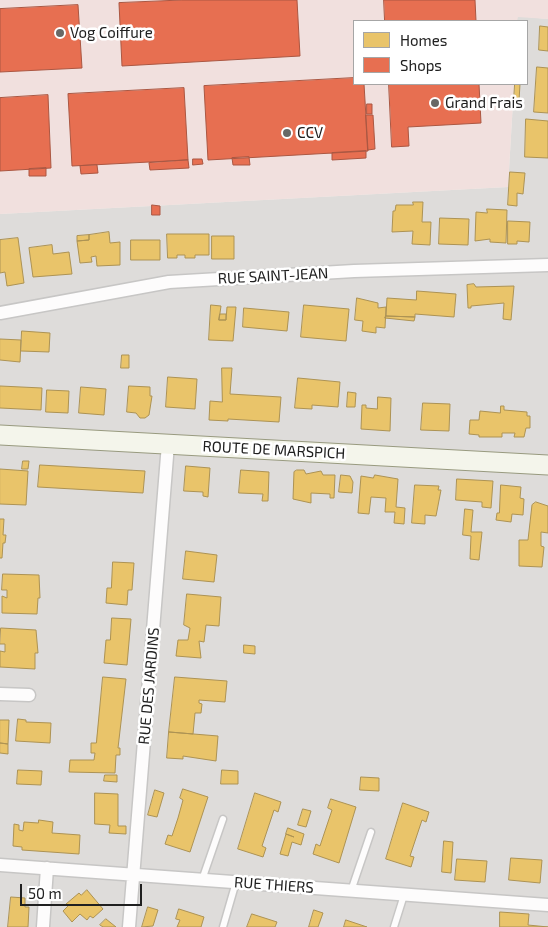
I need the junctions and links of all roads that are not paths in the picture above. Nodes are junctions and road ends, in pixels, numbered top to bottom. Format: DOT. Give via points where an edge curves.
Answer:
graph roads {
  1 [pos="548,265"];
  2 [pos="0,314"];
  3 [pos="0,435"];
  4 [pos="168,444"];
  5 [pos="548,465"];
  6 [pos="0,694"];
  7 [pos="29,695"];
  8 [pos="223,819"];
  9 [pos="371,832"];
  10 [pos="0,865"];
  11 [pos="47,868"];
  12 [pos="133,875"];
  13 [pos="202,880"];
  14 [pos="236,882"];
  15 [pos="351,891"];
  16 [pos="404,894"];
  17 [pos="548,905"];
  18 [pos="43,927"];
  19 [pos="129,927"];
  20 [pos="223,927"];
  21 [pos="394,927"];
  1 -- 2 [label="street, RUE SAINT-JEAN" via="354,271 169,282"];
  3 -- 4 [label="main road, ROUTE DE MARSPICH"];
  4 -- 5 [label="main road, ROUTE DE MARSPICH"];
  4 -- 12 [label="street, RUE DES JARDINS"];
  6 -- 7 [label="street"];
  8 -- 13 [label="lane"];
  9 -- 15 [label="lane"];
  10 -- 11 [label="street, RUE THIERS"];
  11 -- 12 [label="street, RUE THIERS"];
  11 -- 18 [label="street"];
  12 -- 13 [label="street, RUE THIERS"];
  12 -- 19 [label="street, RUE DES JARDINS"];
  13 -- 14 [label="street, RUE THIERS"];
  14 -- 15 [label="street, RUE THIERS"];
  14 -- 20 [label="lane"];
  15 -- 16 [label="street, RUE THIERS"];
  16 -- 17 [label="street, RUE THIERS"];
  16 -- 21 [label="lane"];
}
